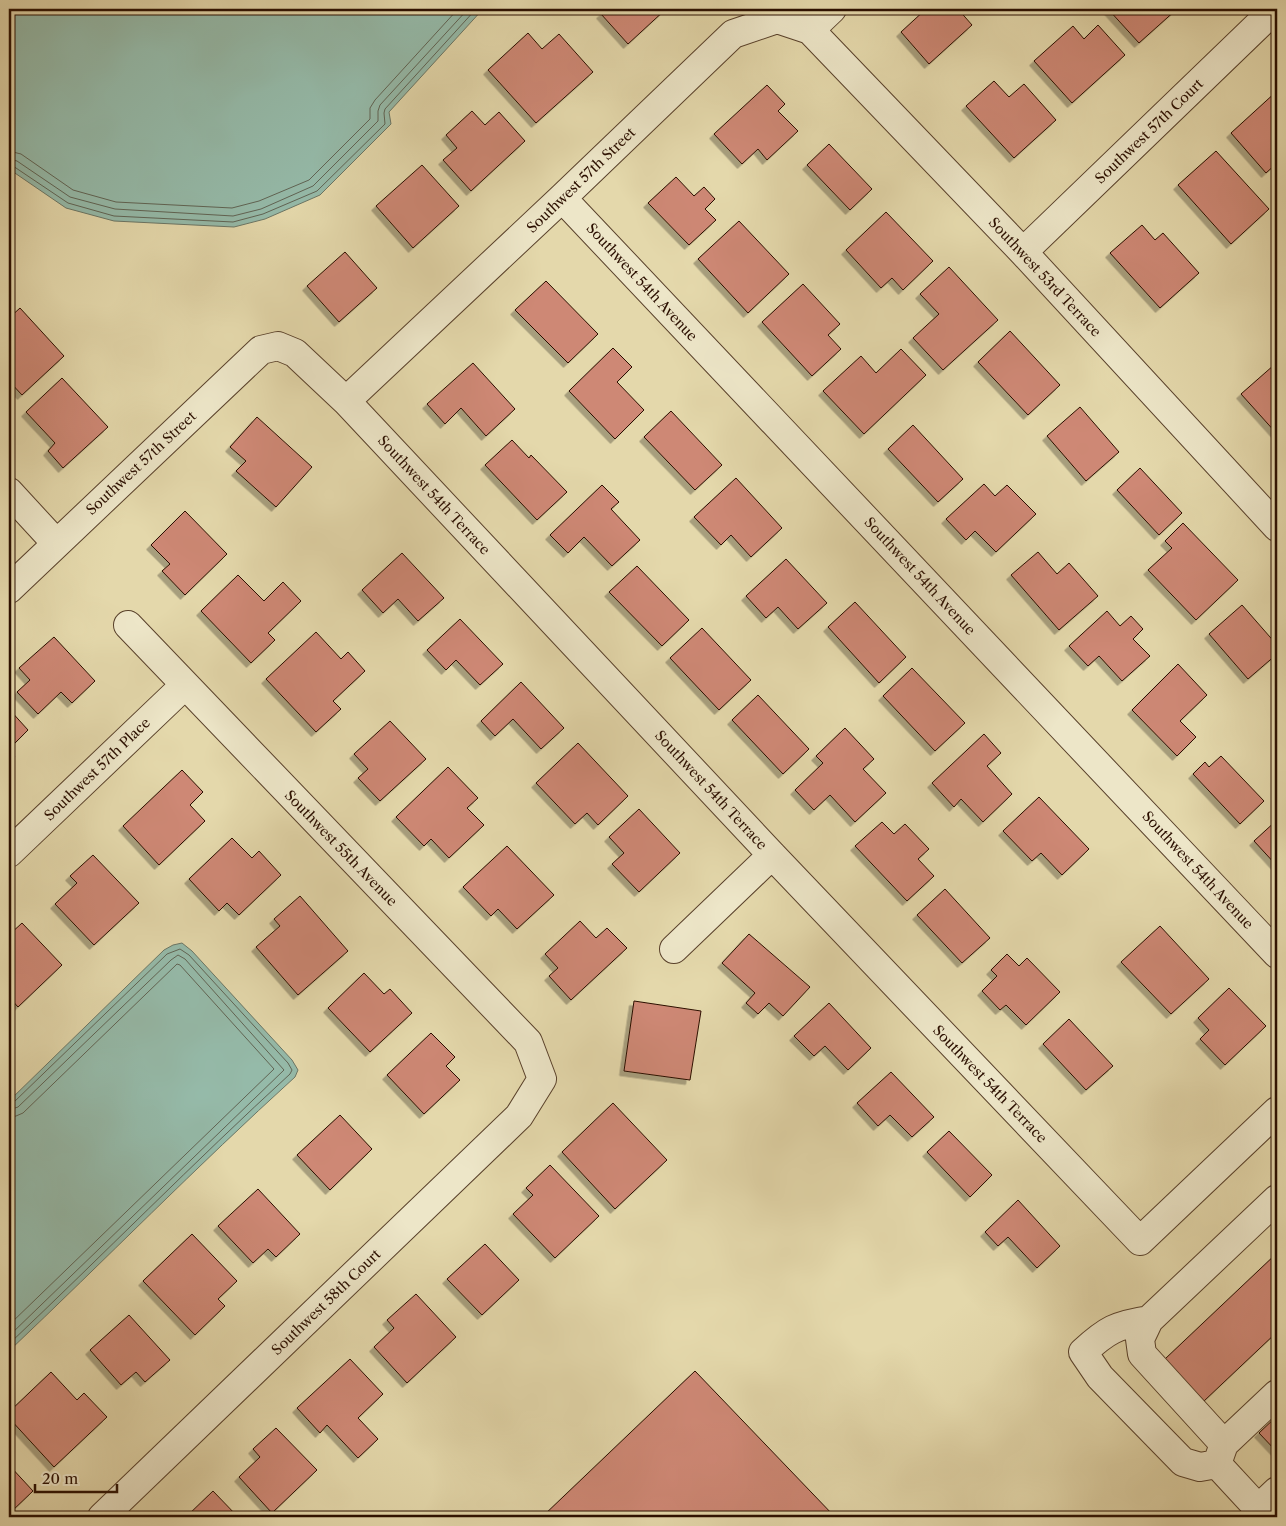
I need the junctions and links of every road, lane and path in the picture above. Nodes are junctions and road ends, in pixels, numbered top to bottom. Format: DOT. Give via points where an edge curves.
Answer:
graph roads {
  1 [pos="832,9"];
  2 [pos="1275,9"];
  3 [pos="810,30"];
  4 [pos="562,198"];
  5 [pos="1023,252"];
  6 [pos="278,346"];
  7 [pos="346,401"];
  8 [pos="9,492"];
  9 [pos="1277,527"];
  10 [pos="56,543"];
  11 [pos="9,588"];
  12 [pos="128,625"];
  13 [pos="184,685"];
  14 [pos="9,853"];
  15 [pos="772,855"];
  16 [pos="674,949"];
  17 [pos="1277,954"];
  18 [pos="542,1079"];
  19 [pos="1277,1111"];
  20 [pos="1277,1199"];
  21 [pos="1148,1320"];
  22 [pos="1277,1394"];
  23 [pos="1221,1454"];
  24 [pos="1267,1506"];
  25 [pos="102,1517"];
  1 -- 3 [label="street"];
  2 -- 5 [label="street, Southwest 57th Court"];
  3 -- 4 [label="street, Southwest 57th Street" via="777,19 733,34"];
  3 -- 5 [label="street, Southwest 53rd Terrace"];
  4 -- 7 [label="street, Southwest 57th Street"];
  4 -- 17 [label="street, Southwest 54th Avenue"];
  5 -- 9 [label="street, Southwest 53rd Terrace"];
  6 -- 7 [label="street, Southwest 54th Terrace" via="295,353"];
  6 -- 10 [label="street, Southwest 57th Street" via="261,350"];
  7 -- 15 [label="street, Southwest 54th Terrace"];
  8 -- 10 [label="street"];
  10 -- 11 [label="street, Southwest 57th Street"];
  12 -- 13 [label="street, Southwest 55th Avenue"];
  13 -- 14 [label="street, Southwest 57th Place"];
  13 -- 18 [label="street, Southwest 55th Avenue" via="528,1042"];
  15 -- 16 [label="street"];
  15 -- 19 [label="street, Southwest 54th Terrace" via="1140,1241"];
  18 -- 25 [label="street, Southwest 58th Court" via="519,1116"];
  20 -- 21 [label="street"];
  21 -- 23 [label="street" via="1140,1339 1142,1354"];
  21 -- 23 [label="street" via="1124,1324 1102,1335 1083,1352 1100,1377 1183,1462 1200,1467"];
  22 -- 23 [label="street"];
  23 -- 24 [label="street"];
}
